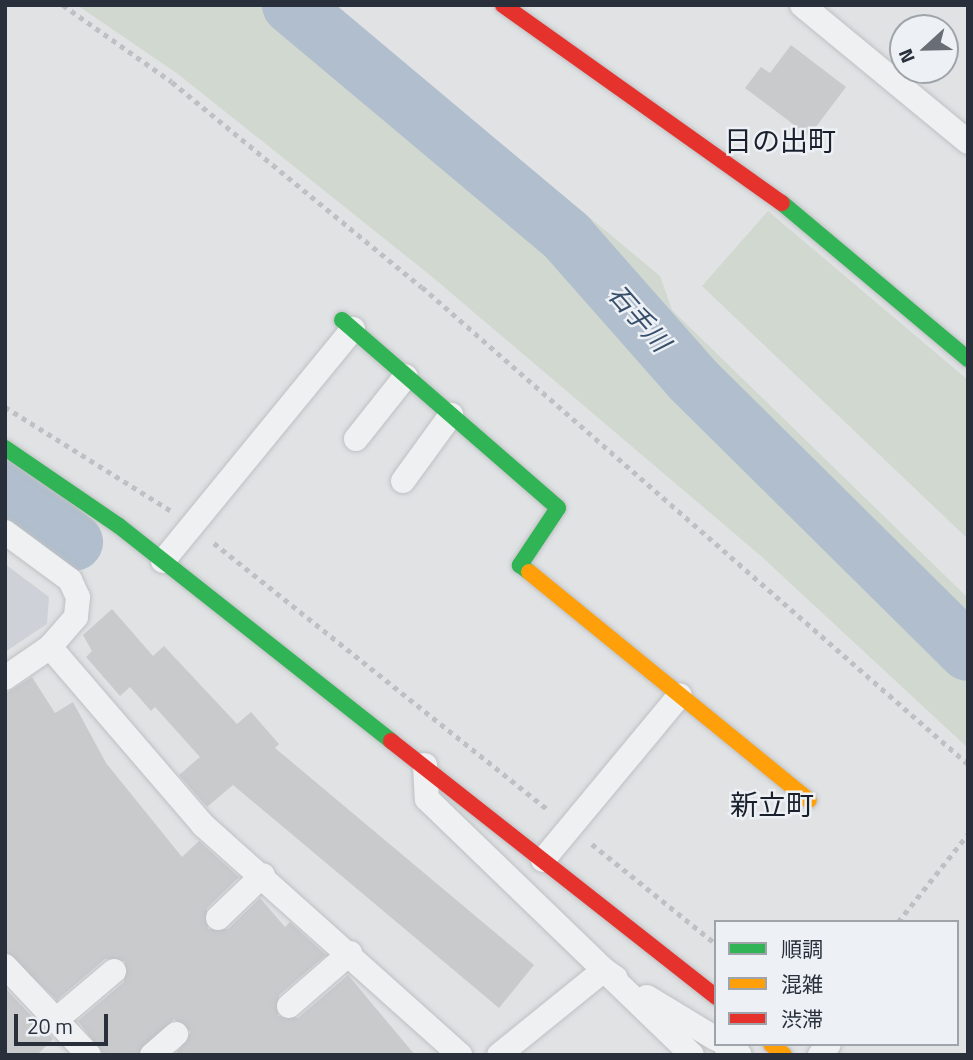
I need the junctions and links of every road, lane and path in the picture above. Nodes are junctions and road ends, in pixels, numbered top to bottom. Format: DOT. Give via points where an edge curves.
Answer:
graph roads {
  1 [pos="63,5"];
  2 [pos="503,5"];
  3 [pos="802,5"];
  4 [pos="968,142"];
  5 [pos="348,325"];
  6 [pos="968,359"];
  7 [pos="406,376"];
  8 [pos="5,407"];
  9 [pos="451,415"];
  10 [pos="356,439"];
  11 [pos="5,448"];
  12 [pos="403,481"];
  13 [pos="192,527"];
  14 [pos="5,532"];
  15 [pos="163,561"];
  16 [pos="50,647"];
  17 [pos="5,678"];
  18 [pos="680,695"];
  19 [pos="968,764"];
  20 [pos="425,765"];
  21 [pos="809,800"];
  22 [pos="570,827"];
  23 [pos="968,834"];
  24 [pos="543,860"];
  25 [pos="263,875"];
  26 [pos="218,918"];
  27 [pos="900,920"];
  28 [pos="714,942"];
  29 [pos="350,953"];
  30 [pos="5,966"];
  31 [pos="604,970"];
  32 [pos="114,971"];
  33 [pos="714,995"];
  34 [pos="289,1006"];
  35 [pos="56,1020"];
  36 [pos="176,1034"];
  37 [pos="714,1039"];
  38 [pos="509,1051"];
  39 [pos="89,1055"];
  40 [pos="152,1055"];
  41 [pos="460,1055"];
  42 [pos="692,1055"];
  1 -- 19 [label="path" via="172,82 422,287"];
  2 -- 6 [label="street" via="750,176"];
  3 -- 4 [label="street"];
  5 -- 7 [label="street"];
  5 -- 13 [label="street"];
  7 -- 9 [label="street"];
  7 -- 10 [label="street"];
  8 -- 13 [label="path"];
  9 -- 12 [label="street"];
  9 -- 18 [label="street" via="558,508 520,565"];
  11 -- 15 [label="street"];
  13 -- 15 [label="street"];
  13 -- 22 [label="path"];
  14 -- 16 [label="street" via="70,580 78,597 76,617"];
  15 -- 20 [label="street"];
  16 -- 17 [label="street"];
  16 -- 25 [label="street" via="203,825"];
  18 -- 21 [label="street"];
  18 -- 22 [label="street"];
  20 -- 24 [label="street"];
  20 -- 31 [label="street" via="428,799"];
  22 -- 24 [label="street"];
  22 -- 28 [label="path"];
  23 -- 27 [label="path"];
  24 -- 33 [label="street"];
  25 -- 26 [label="street"];
  25 -- 29 [label="street"];
  29 -- 34 [label="street"];
  29 -- 41 [label="street"];
  30 -- 35 [label="street"];
  31 -- 37 [label="street"];
  31 -- 38 [label="street"];
  31 -- 42 [label="street"];
  32 -- 35 [label="street"];
  35 -- 39 [label="street"];
  36 -- 40 [label="street"];
}
